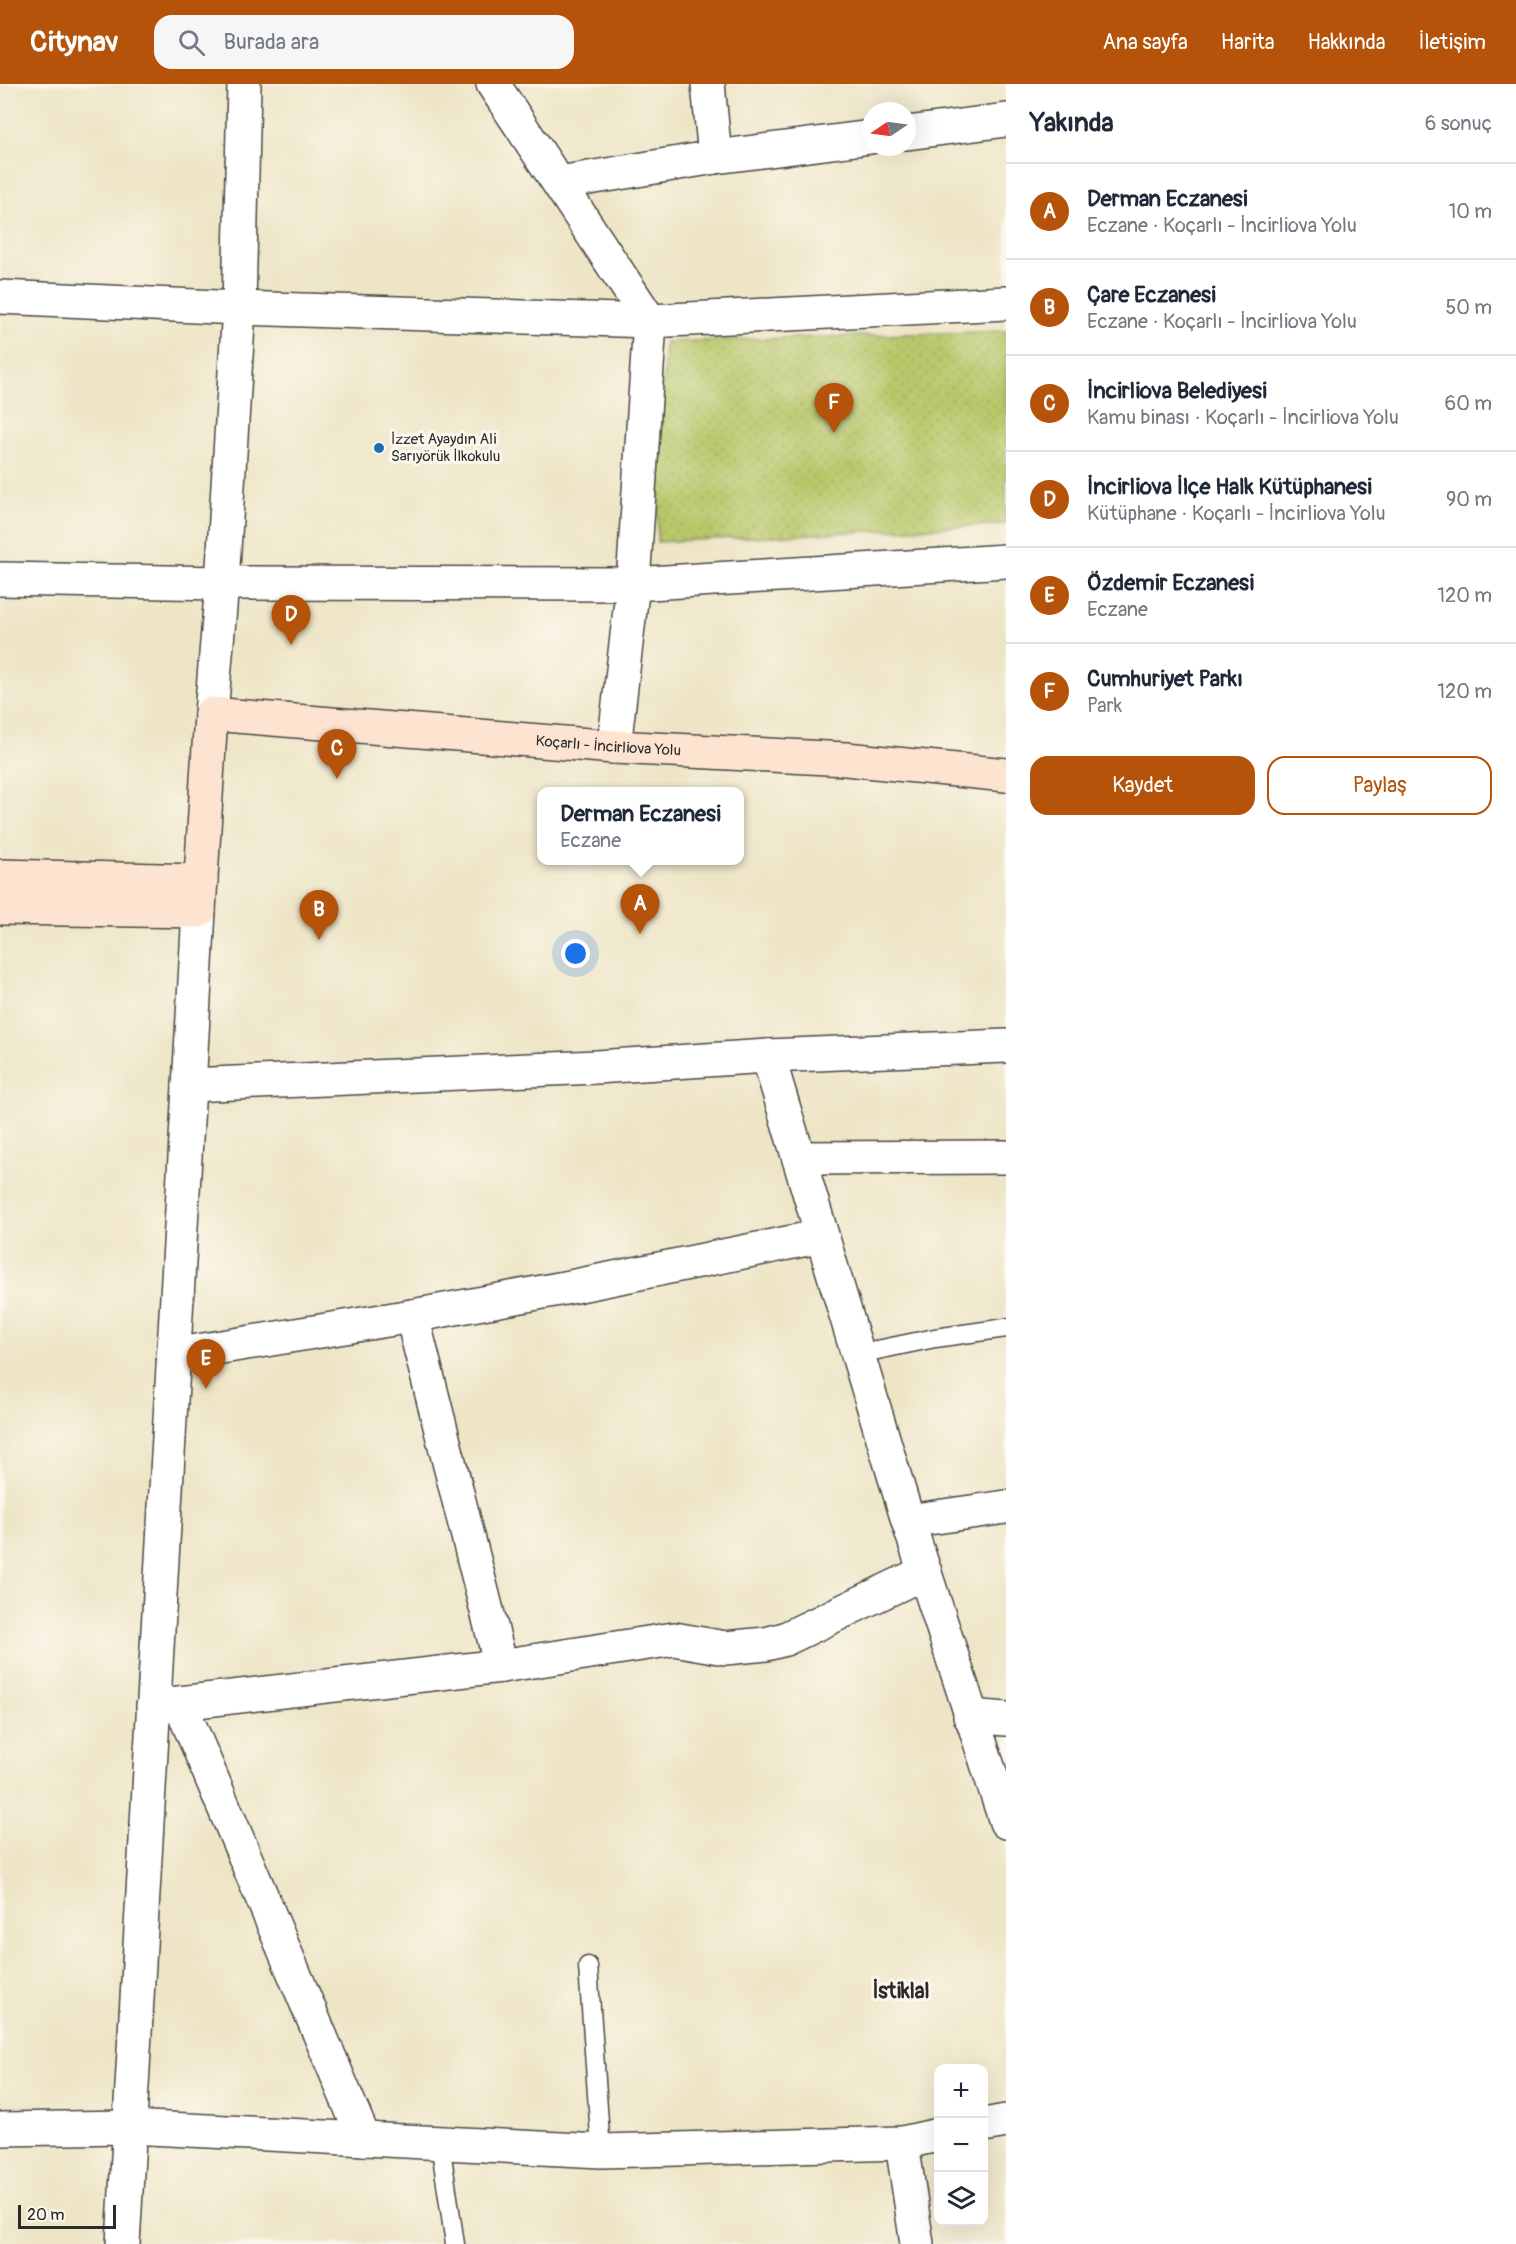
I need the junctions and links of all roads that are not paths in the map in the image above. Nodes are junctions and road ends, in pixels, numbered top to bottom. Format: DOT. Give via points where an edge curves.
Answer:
graph roads {
  1 [pos="244,84"];
  2 [pos="493,84"];
  3 [pos="708,84"];
  4 [pos="1006,120"];
  5 [pos="916,132"];
  6 [pos="862,138"];
  7 [pos="715,157"];
  8 [pos="559,183"];
  9 [pos="0,297"];
  10 [pos="1006,303"];
  11 [pos="240,308"];
  12 [pos="650,321"];
  13 [pos="1006,561"];
  14 [pos="0,579"];
  15 [pos="222,583"];
  16 [pos="633,584"];
  17 [pos="211,714"];
  18 [pos="614,747"];
  19 [pos="1006,775"];
  20 [pos="0,876"];
  21 [pos="200,896"];
  22 [pos="0,908"];
  23 [pos="1006,1046"];
  24 [pos="768,1056"];
  25 [pos="189,1085"];
  26 [pos="1006,1157"];
  27 [pos="799,1158"];
  28 [pos="822,1236"];
  29 [pos="412,1316"];
  30 [pos="1006,1328"];
  31 [pos="858,1354"];
  32 [pos="173,1355"];
  33 [pos="1006,1507"];
  34 [pos="908,1521"];
  35 [pos="925,1572"];
  36 [pos="501,1666"];
  37 [pos="167,1704"];
  38 [pos="970,1716"];
  39 [pos="1006,1719"];
  40 [pos="1006,1821"];
  41 [pos="588,1966"];
  42 [pos="1006,2121"];
  43 [pos="988,2124"];
  44 [pos="129,2127"];
  45 [pos="0,2128"];
  46 [pos="934,2136"];
  47 [pos="364,2139"];
  48 [pos="440,2143"];
  49 [pos="902,2143"];
  50 [pos="601,2151"];
  51 [pos="123,2244"];
  52 [pos="456,2244"];
  53 [pos="916,2244"];
  1 -- 11 [label="street"];
  2 -- 8 [label="street"];
  3 -- 7 [label="street"];
  4 -- 5 [label="street"];
  6 -- 7 [label="street"];
  7 -- 8 [label="street"];
  8 -- 12 [label="street"];
  9 -- 11 [label="street"];
  10 -- 12 [label="street"];
  11 -- 12 [label="street"];
  11 -- 15 [label="street"];
  12 -- 16 [label="street"];
  13 -- 16 [label="street"];
  14 -- 15 [label="street"];
  15 -- 16 [label="street"];
  15 -- 17 [label="street"];
  16 -- 18 [label="street"];
  17 -- 18 [label="main road, Koçarlı - İncirliova Yolu"];
  17 -- 21 [label="main road"];
  18 -- 19 [label="main road, Koçarlı - İncirliova Yolu" via="846,759"];
  20 -- 21 [label="main road"];
  21 -- 22 [label="main road"];
  21 -- 25 [label="street"];
  23 -- 24 [label="street"];
  24 -- 25 [label="street" via="596,1068"];
  24 -- 27 [label="street"];
  25 -- 32 [label="street"];
  26 -- 27 [label="street"];
  27 -- 28 [label="street"];
  28 -- 29 [label="street"];
  28 -- 31 [label="street"];
  29 -- 32 [label="street"];
  29 -- 36 [label="street"];
  30 -- 31 [label="lane"];
  31 -- 34 [label="street"];
  32 -- 37 [label="street"];
  33 -- 34 [label="street"];
  34 -- 35 [label="street"];
  35 -- 36 [label="street" via="785,1639 766,1644 725,1648 674,1639"];
  35 -- 38 [label="street"];
  36 -- 37 [label="street"];
  37 -- 44 [label="street"];
  37 -- 47 [label="street"];
  38 -- 39 [label="street"];
  38 -- 40 [label="street"];
  41 -- 50 [label="lane"];
  42 -- 43 [label="street"];
  44 -- 45 [label="street"];
  44 -- 47 [label="street"];
  44 -- 51 [label="street"];
  46 -- 49 [label="street"];
  47 -- 48 [label="street"];
  48 -- 50 [label="street"];
  48 -- 52 [label="lane"];
  49 -- 50 [label="street"];
  49 -- 53 [label="street"];
}
